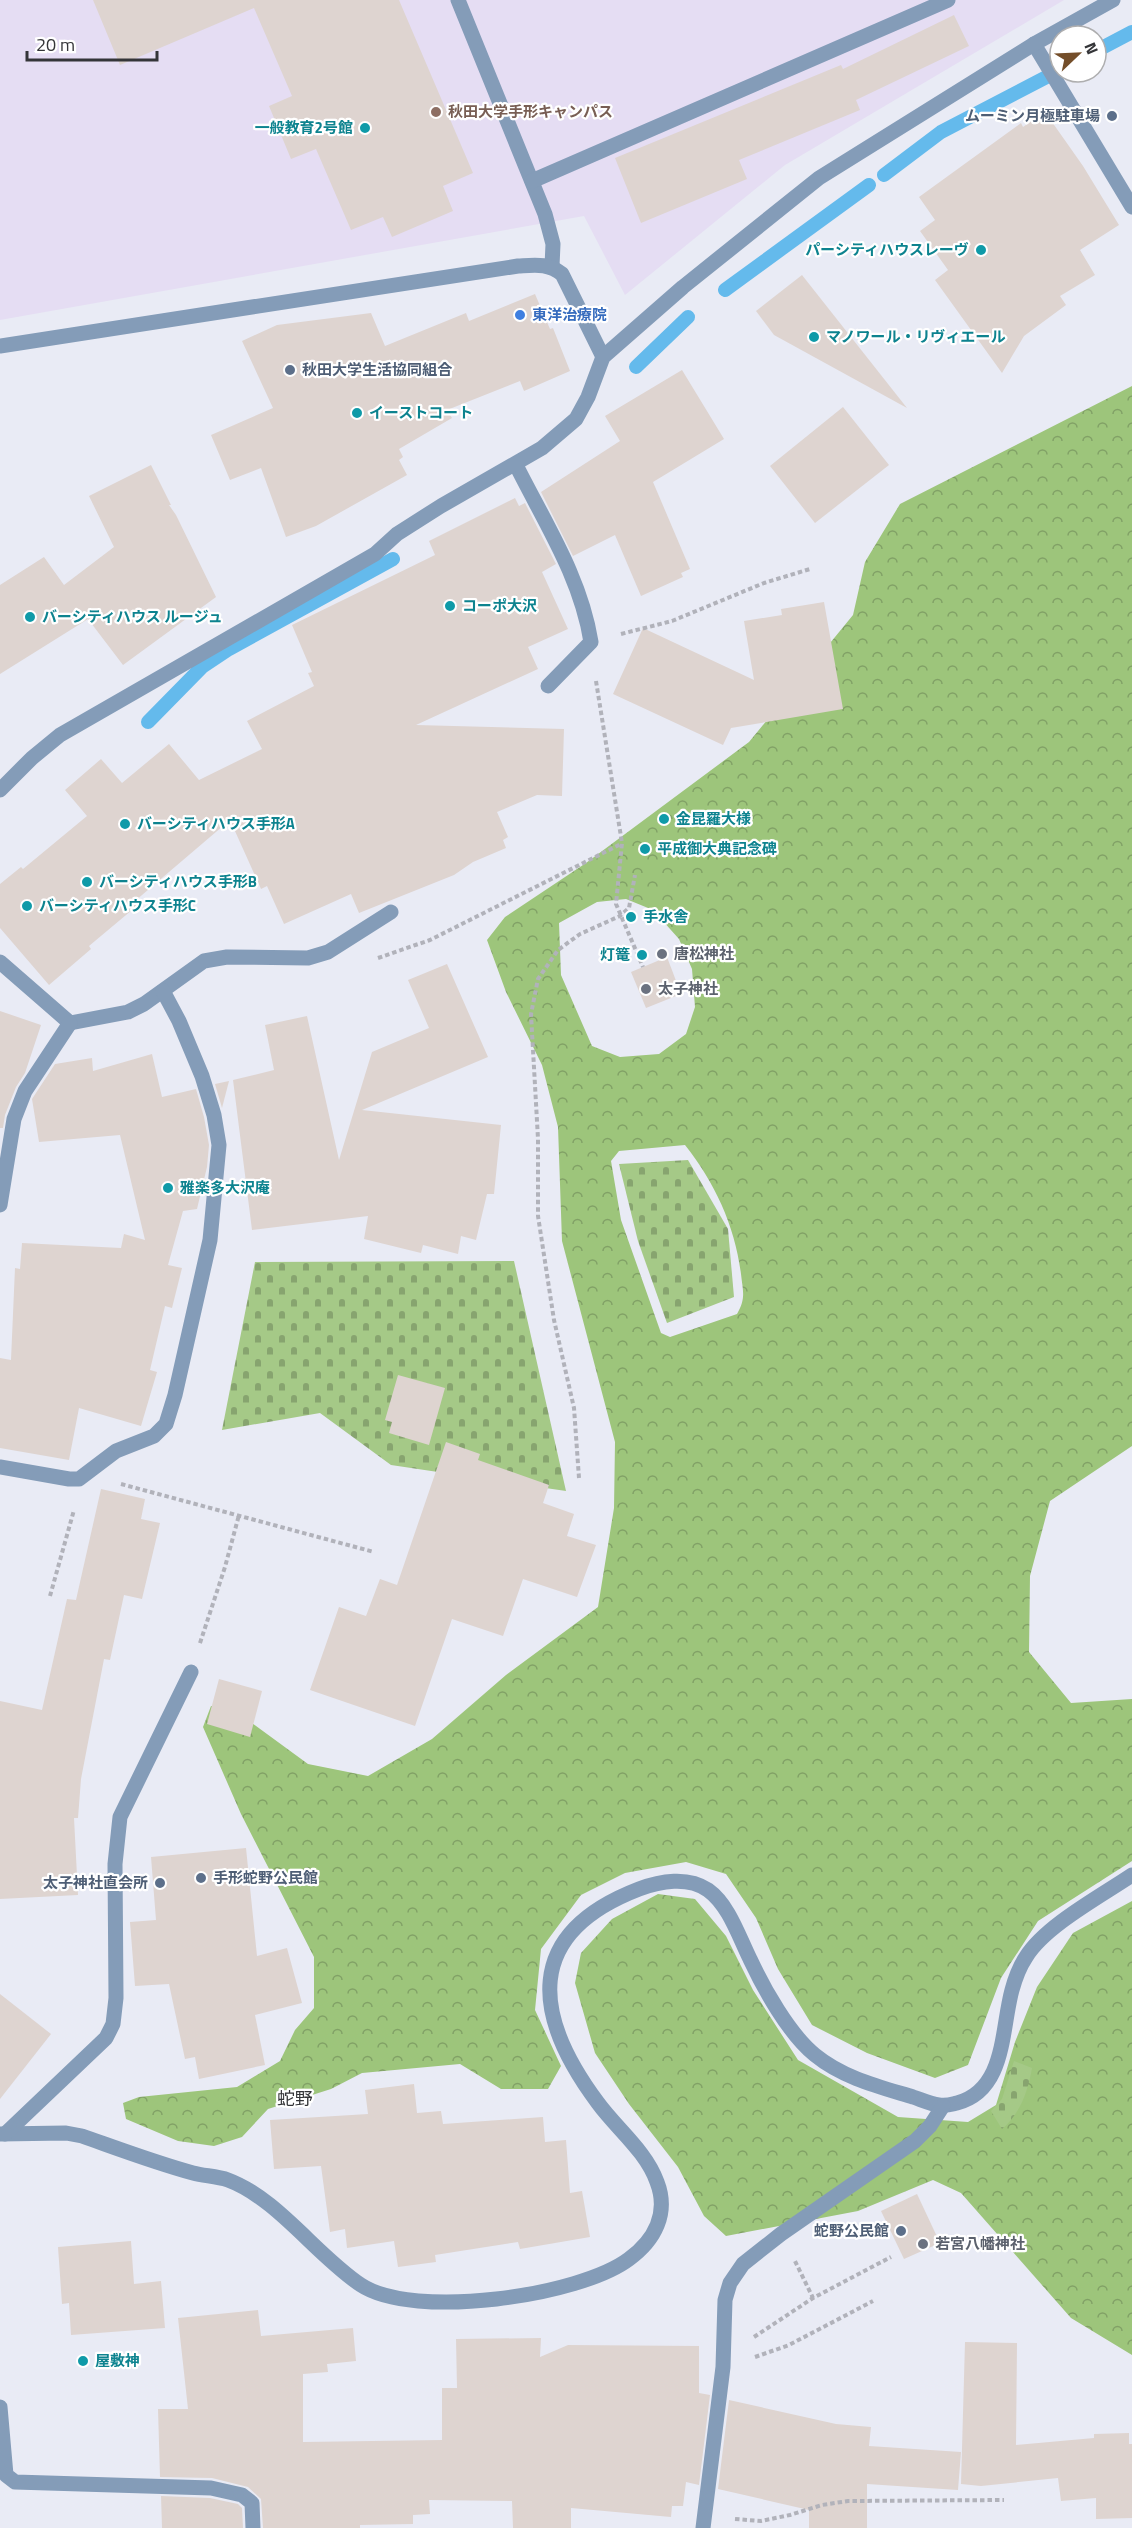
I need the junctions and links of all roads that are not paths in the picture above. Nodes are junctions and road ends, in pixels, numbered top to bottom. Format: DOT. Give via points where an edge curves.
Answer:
graph roads {
  1 [pos="458,0"];
  2 [pos="948,0"];
  3 [pos="1113,0"];
  4 [pos="1034,45"];
  5 [pos="532,181"];
  6 [pos="1132,207"];
  7 [pos="552,266"];
  8 [pos="0,346"];
  9 [pos="603,357"];
  10 [pos="516,465"];
  11 [pos="548,686"];
  12 [pos="0,790"];
  13 [pos="391,912"];
  14 [pos="0,962"];
  15 [pos="163,991"];
  16 [pos="70,1023"];
  17 [pos="0,1205"];
  18 [pos="0,1467"];
  19 [pos="191,1672"];
  20 [pos="1132,1875"];
  21 [pos="943,2106"];
  22 [pos="3,2134"];
  23 [pos="0,2408"];
  24 [pos="704,2522"];
  25 [pos="253,2528"];
  1 -- 5 [label="street"];
  2 -- 5 [label="street"];
  3 -- 4 [label="street"];
  4 -- 6 [label="street"];
  4 -- 9 [label="street" via="819,178 682,287"];
  5 -- 7 [label="street" via="553,244"];
  7 -- 8 [label="street" via="518,266"];
  7 -- 9 [label="street" via="562,274"];
  9 -- 10 [label="street" via="576,419"];
  10 -- 11 [label="street" via="576,583 591,642"];
  10 -- 12 [label="street" via="405,528 375,554 60,735"];
  13 -- 15 [label="street" via="328,952 308,958 227,957 204,961"];
  14 -- 16 [label="street"];
  15 -- 16 [label="street" via="128,1012"];
  15 -- 18 [label="street" via="202,1076 219,1144 210,1240 176,1395 166,1424 154,1436 116,1451 79,1479"];
  16 -- 17 [label="street" via="25,1091 14,1119"];
  19 -- 22 [label="street" via="120,1817 115,1864 113,2024 106,2038"];
  20 -- 21 [label="street" via="1041,1938 1026,1957 1013,1986 1002,2049 993,2074 979,2093"];
  21 -- 22 [label="street" via="842,2072 813,2054 773,2001 722,1906 709,1891 673,1881 634,1891 588,1916 567,1937 550,1972 548,1988 554,2022 567,2051 599,2106 657,2179 662,2202 659,2223 650,2240 628,2260 601,2276 564,2287 460,2302 416,2303 388,2298 365,2288 332,2264 260,2197 228,2180 192,2173 82,2136"];
  21 -- 24 [label="street" via="915,2141 782,2234 743,2264 730,2283 725,2300 723,2362"];
  23 -- 25 [label="street" via="6,2475 15,2482 211,2488 242,2495 252,2503"];
}
